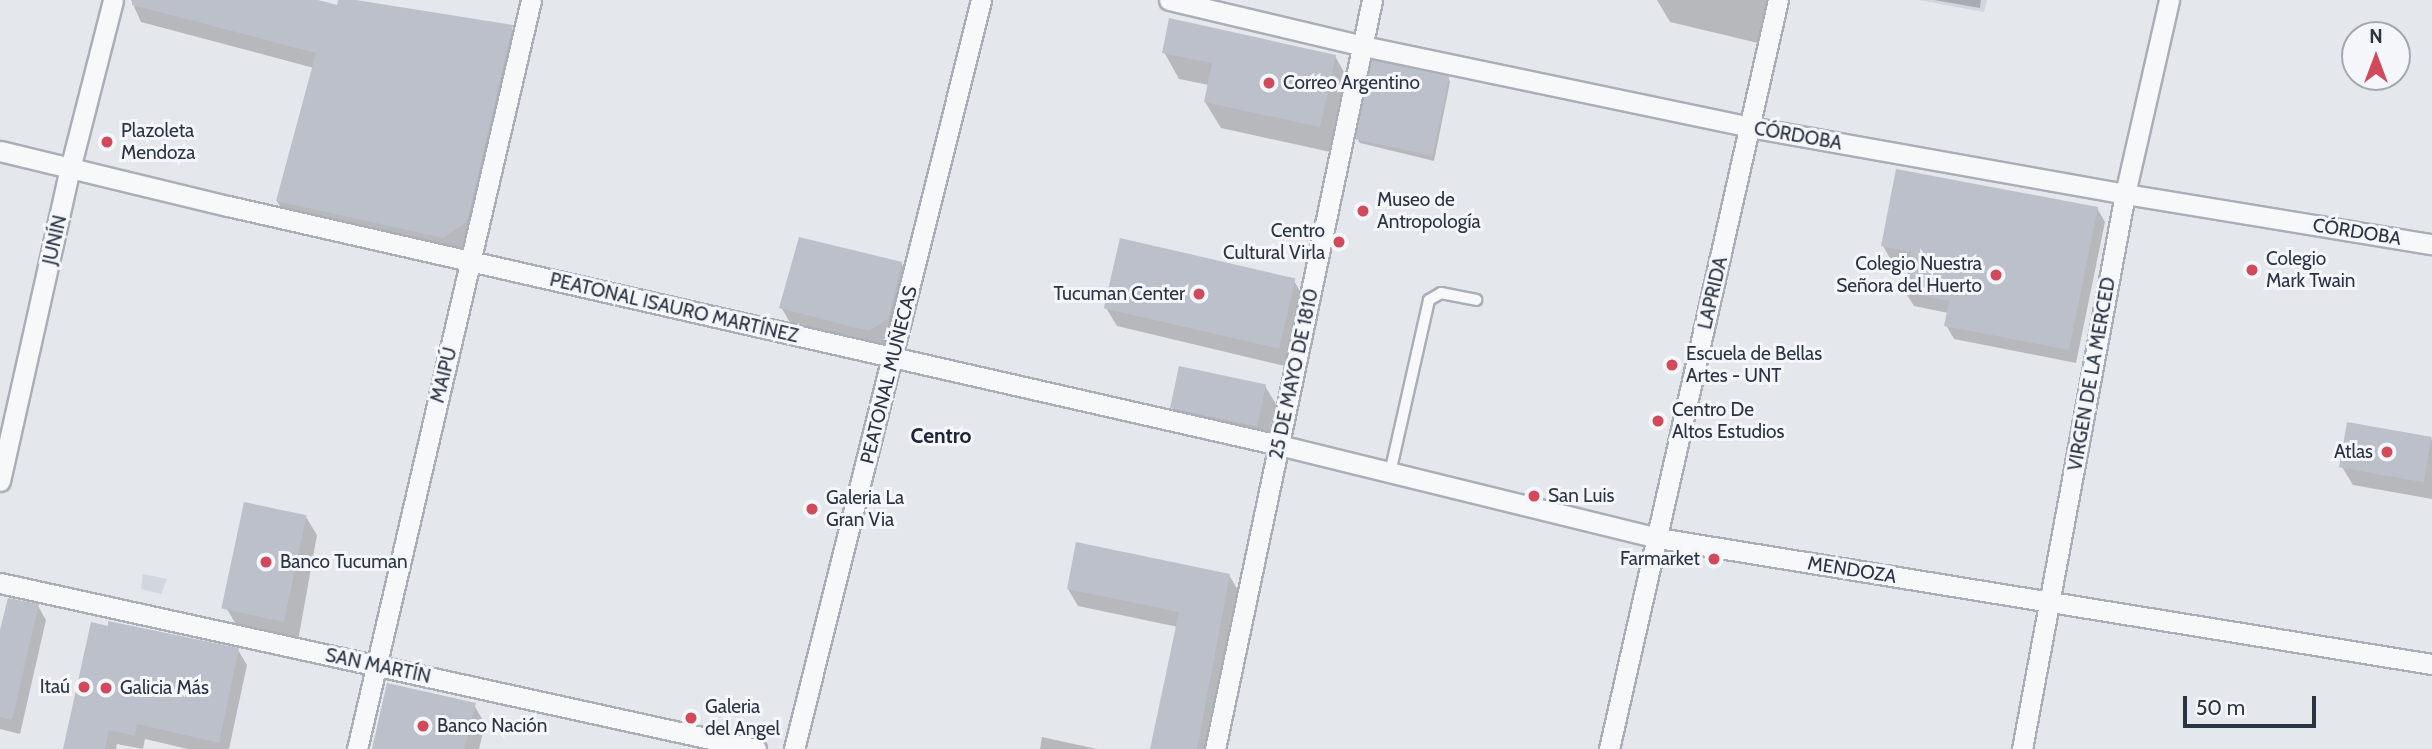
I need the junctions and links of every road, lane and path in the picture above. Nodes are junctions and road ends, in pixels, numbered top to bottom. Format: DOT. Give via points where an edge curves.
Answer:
graph roads {
  1 [pos="113,0"];
  2 [pos="531,0"];
  3 [pos="981,0"];
  4 [pos="1169,0"];
  5 [pos="1372,0"];
  6 [pos="1778,0"];
  7 [pos="2169,0"];
  8 [pos="1363,46"];
  9 [pos="1750,127"];
  10 [pos="0,151"];
  11 [pos="70,169"];
  12 [pos="2125,194"];
  13 [pos="2432,244"];
  14 [pos="471,261"];
  15 [pos="1476,300"];
  16 [pos="894,358"];
  17 [pos="1279,445"];
  18 [pos="1390,473"];
  19 [pos="0,481"];
  20 [pos="1658,538"];
  21 [pos="0,583"];
  22 [pos="2050,603"];
  23 [pos="2432,664"];
  24 [pos="375,665"];
  25 [pos="357,749"];
  26 [pos="756,749"];
  27 [pos="794,749"];
  28 [pos="1215,749"];
  29 [pos="1609,749"];
  30 [pos="2022,749"];
  1 -- 11 [label="street, JUNÍN"];
  2 -- 14 [label="street, MAIPÚ"];
  3 -- 16 [label="street, PEATONAL MUÑECAS"];
  4 -- 8 [label="street, CÓRDOBA"];
  5 -- 8 [label="street, 25 DE MAYO DE 1810"];
  6 -- 9 [label="street, LAPRIDA"];
  7 -- 12 [label="street, VIRGEN DE LA MERCED"];
  8 -- 9 [label="street, CÓRDOBA"];
  8 -- 17 [label="street, 25 DE MAYO DE 1810"];
  9 -- 12 [label="street, CÓRDOBA"];
  9 -- 20 [label="street, LAPRIDA"];
  10 -- 11 [label="street"];
  11 -- 14 [label="street, PEATONAL ISAURO MARTÍNEZ"];
  11 -- 19 [label="street, JUNÍN"];
  12 -- 13 [label="street, CÓRDOBA"];
  12 -- 22 [label="street, VIRGEN DE LA MERCED"];
  14 -- 16 [label="street, PEATONAL ISAURO MARTÍNEZ"];
  14 -- 24 [label="street, MAIPÚ"];
  15 -- 18 [label="lane" via="1441,293 1429,300"];
  16 -- 17 [label="street, PEATONAL ISAURO MARTÍNEZ"];
  16 -- 27 [label="street, PEATONAL MUÑECAS"];
  17 -- 18 [label="street, MENDOZA"];
  17 -- 28 [label="street, 25 DE MAYO DE 1810"];
  18 -- 20 [label="street, MENDOZA"];
  20 -- 22 [label="street, MENDOZA"];
  20 -- 29 [label="street, LAPRIDA"];
  21 -- 24 [label="street, SAN MARTÍN"];
  22 -- 23 [label="street, MENDOZA"];
  22 -- 30 [label="street, VIRGEN DE LA MERCED"];
  24 -- 25 [label="street, MAIPÚ"];
  24 -- 26 [label="street, SAN MARTÍN"];
}
